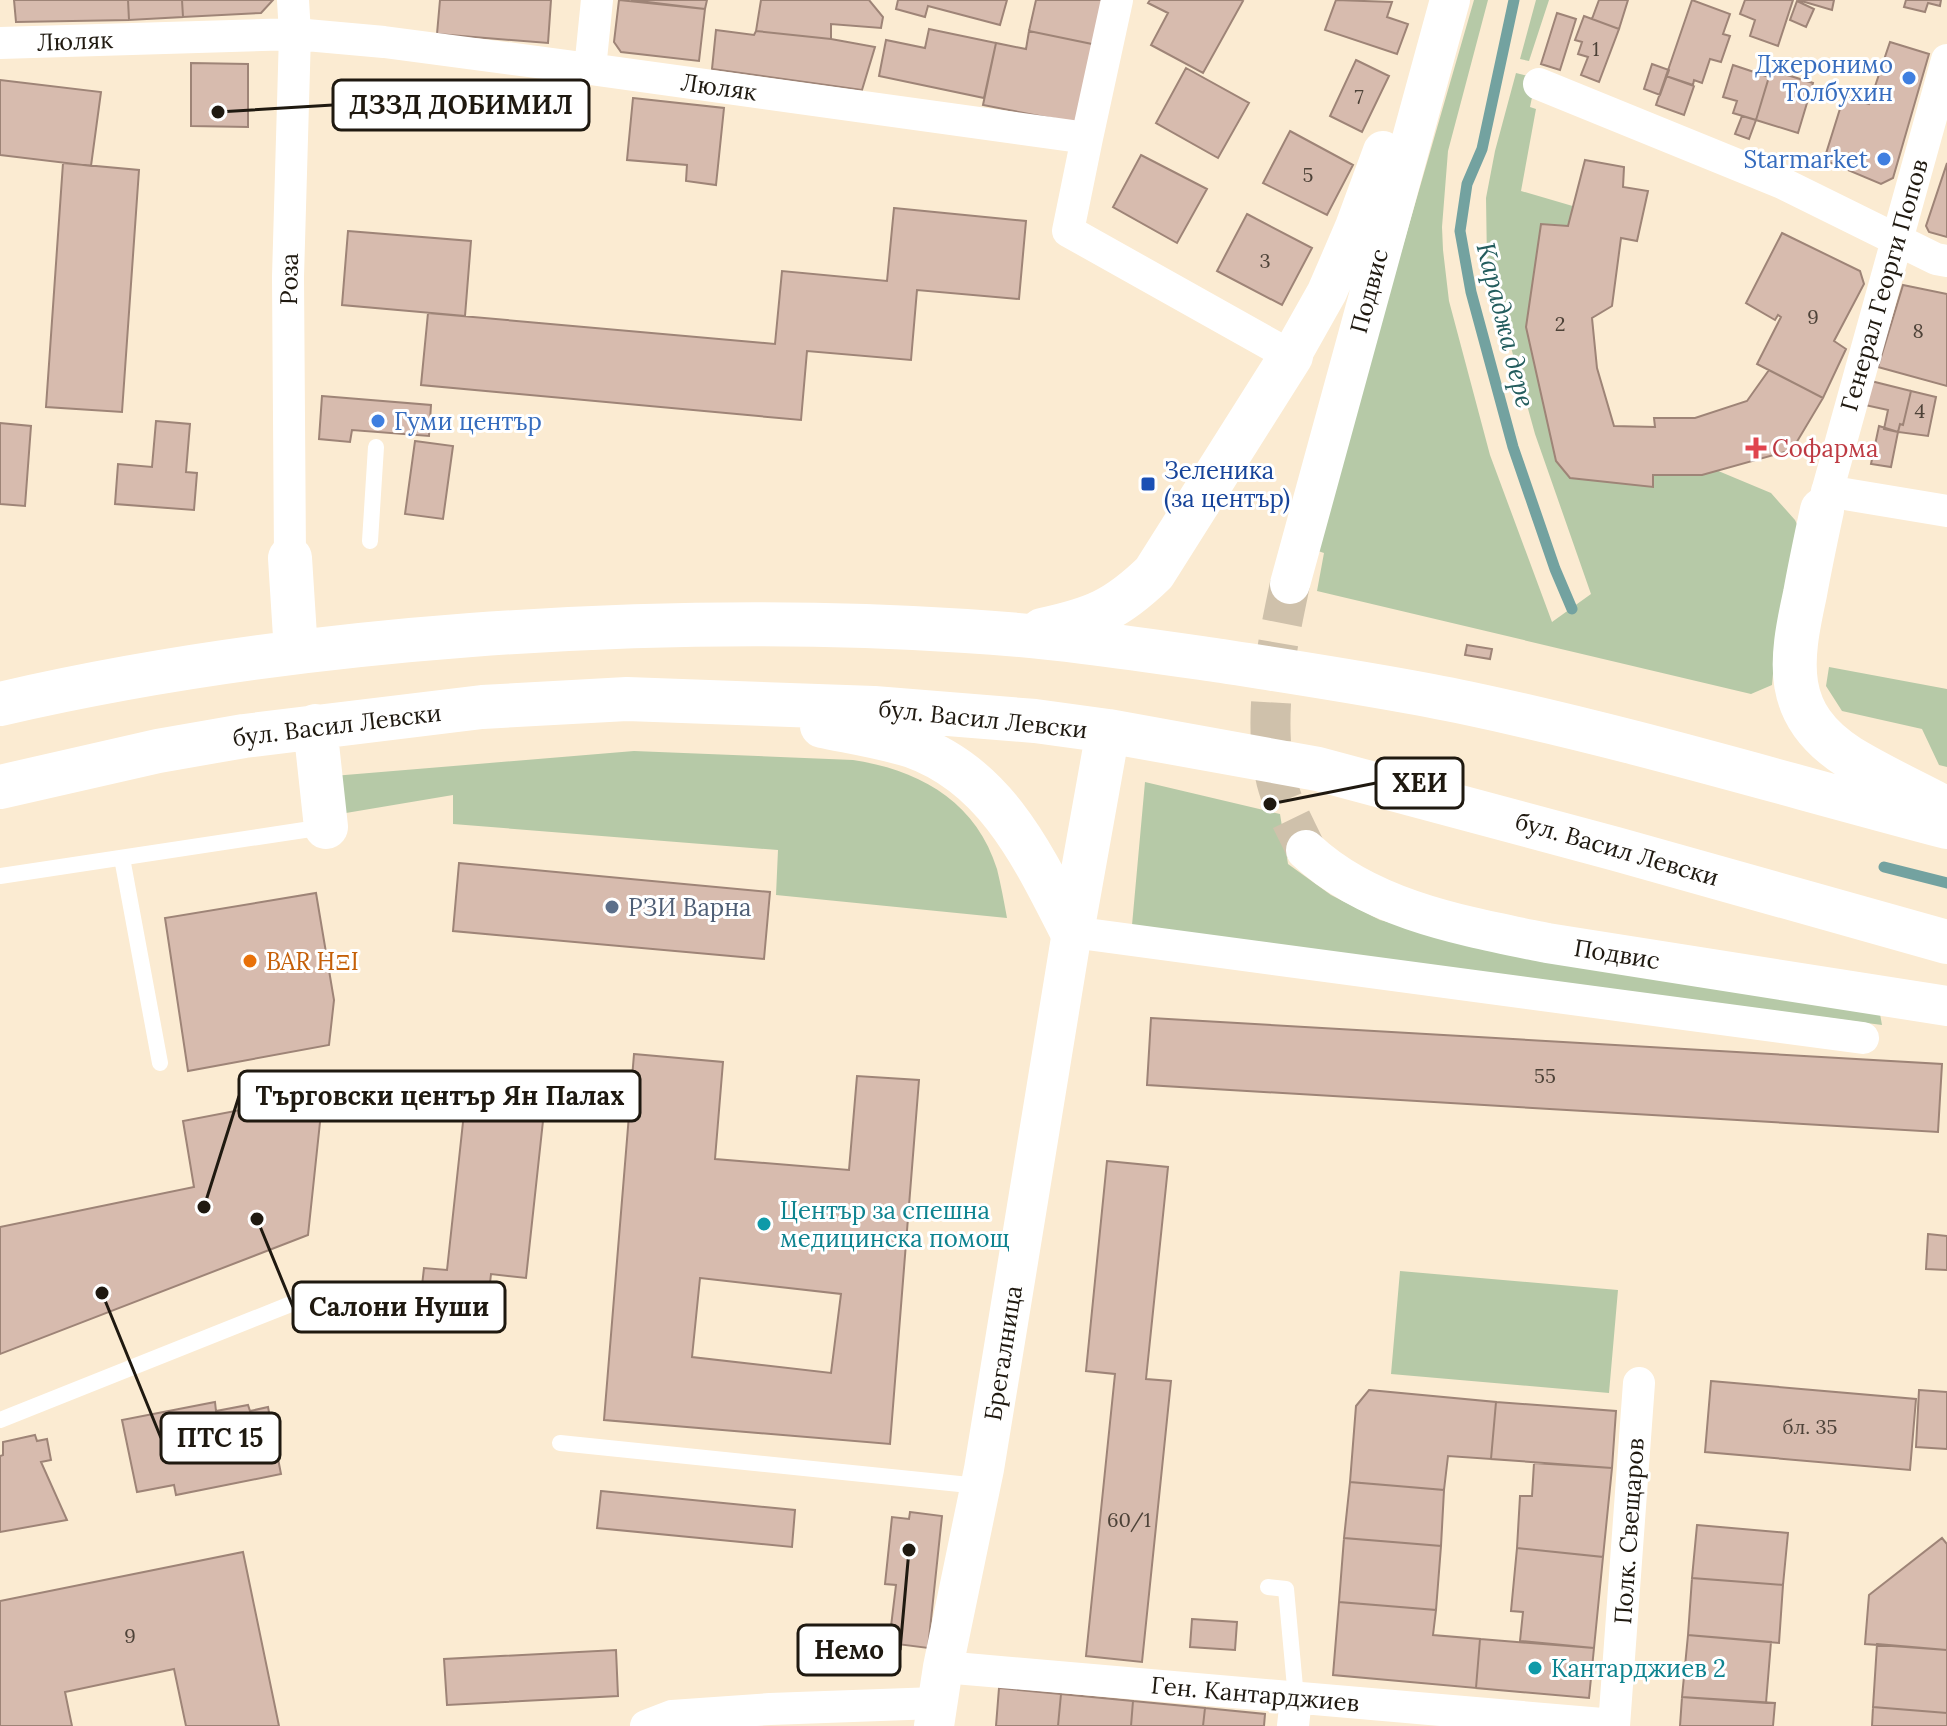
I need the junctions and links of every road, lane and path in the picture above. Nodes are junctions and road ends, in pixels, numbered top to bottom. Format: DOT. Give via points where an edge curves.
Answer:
graph roads {
  1 [pos="293,0"];
  2 [pos="597,0"];
  3 [pos="1117,0"];
  4 [pos="1436,0"];
  5 [pos="1450,0"];
  6 [pos="295,34"];
  7 [pos="0,43"];
  8 [pos="1947,60"];
  9 [pos="590,69"];
  10 [pos="1539,84"];
  11 [pos="1087,138"];
  12 [pos="1897,238"];
  13 [pos="1947,261"];
  14 [pos="1291,356"];
  15 [pos="376,447"];
  16 [pos="1825,500"];
  17 [pos="1947,511"];
  18 [pos="370,541"];
  19 [pos="290,558"];
  20 [pos="1290,584"];
  21 [pos="1017,635"];
  22 [pos="296,652"];
  23 [pos="711,700"];
  24 [pos="0,703"];
  25 [pos="315,726"];
  26 [pos="1108,731"];
  27 [pos="0,787"];
  28 [pos="1947,809"];
  29 [pos="326,827"];
  30 [pos="1947,827"];
  31 [pos="1306,850"];
  32 [pos="122,858"];
  33 [pos="0,876"];
  34 [pos="1072,932"];
  35 [pos="1947,942"];
  36 [pos="1947,1006"];
  37 [pos="1863,1038"];
  38 [pos="160,1063"];
  39 [pos="296,1302"];
  40 [pos="1639,1383"];
  41 [pos="0,1420"];
  42 [pos="560,1443"];
  43 [pos="980,1486"];
  44 [pos="1268,1587"];
  45 [pos="938,1699"];
  46 [pos="1294,1712"];
  47 [pos="646,1726"];
  48 [pos="1614,1726"];
  1 -- 6 [label="street, Роза"];
  2 -- 9 [label="street"];
  3 -- 11 [label="street"];
  4 -- 14 [label="street, Подвис" via="1355,227"];
  5 -- 20 [label="street, Подвис"];
  6 -- 7 [label="street, Люляк"];
  6 -- 9 [label="street, Люляк"];
  6 -- 19 [label="street, Роза" via="288,277"];
  8 -- 12 [label="street, Генерал Георги Попов"];
  9 -- 11 [label="street, Люляк"];
  10 -- 12 [label="street" via="1697,147"];
  11 -- 14 [label="street" via="1068,231"];
  12 -- 13 [label="street"];
  12 -- 16 [label="street, Генерал Георги Попов"];
  14 -- 21 [label="highway" via="1154,573 1130,597 1084,621"];
  15 -- 18 [label="lane"];
  16 -- 17 [label="street"];
  16 -- 28 [label="highway" via="1795,640 1798,695 1826,738 1848,756"];
  19 -- 22 [label="highway"];
  21 -- 22 [label="highway" via="867,626 676,624 510,632"];
  21 -- 30 [label="highway" via="1301,673 1469,703"];
  22 -- 24 [label="highway"];
  23 -- 25 [label="highway, бул. Васил Левски" via="551,702"];
  23 -- 26 [label="highway, бул. Васил Левски" via="890,709"];
  23 -- 34 [label="highway" via="913,747 970,777 1011,822"];
  25 -- 27 [label="highway, бул. Васил Левски" via="158,751"];
  25 -- 29 [label="highway"];
  26 -- 34 [label="highway"];
  26 -- 35 [label="highway, бул. Васил Левски" via="1318,769 1402,790"];
  29 -- 32 [label="lane"];
  31 -- 36 [label="street, Подвис" via="1362,890 1486,931"];
  32 -- 33 [label="lane"];
  32 -- 38 [label="lane"];
  34 -- 37 [label="street"];
  34 -- 43 [label="street, Брегалница"];
  39 -- 41 [label="lane"];
  40 -- 48 [label="street, Полк. Свещаров"];
  42 -- 43 [label="lane"];
  43 -- 45 [label="street, Брегалница"];
  44 -- 46 [label="lane" via="1286,1589"];
  45 -- 46 [label="street, Ген. Кантарджиев"];
  45 -- 47 [label="street, Ген. Кантарджиев" via="672,1716"];
  46 -- 48 [label="street, Ген. Кантарджиев"];
}
